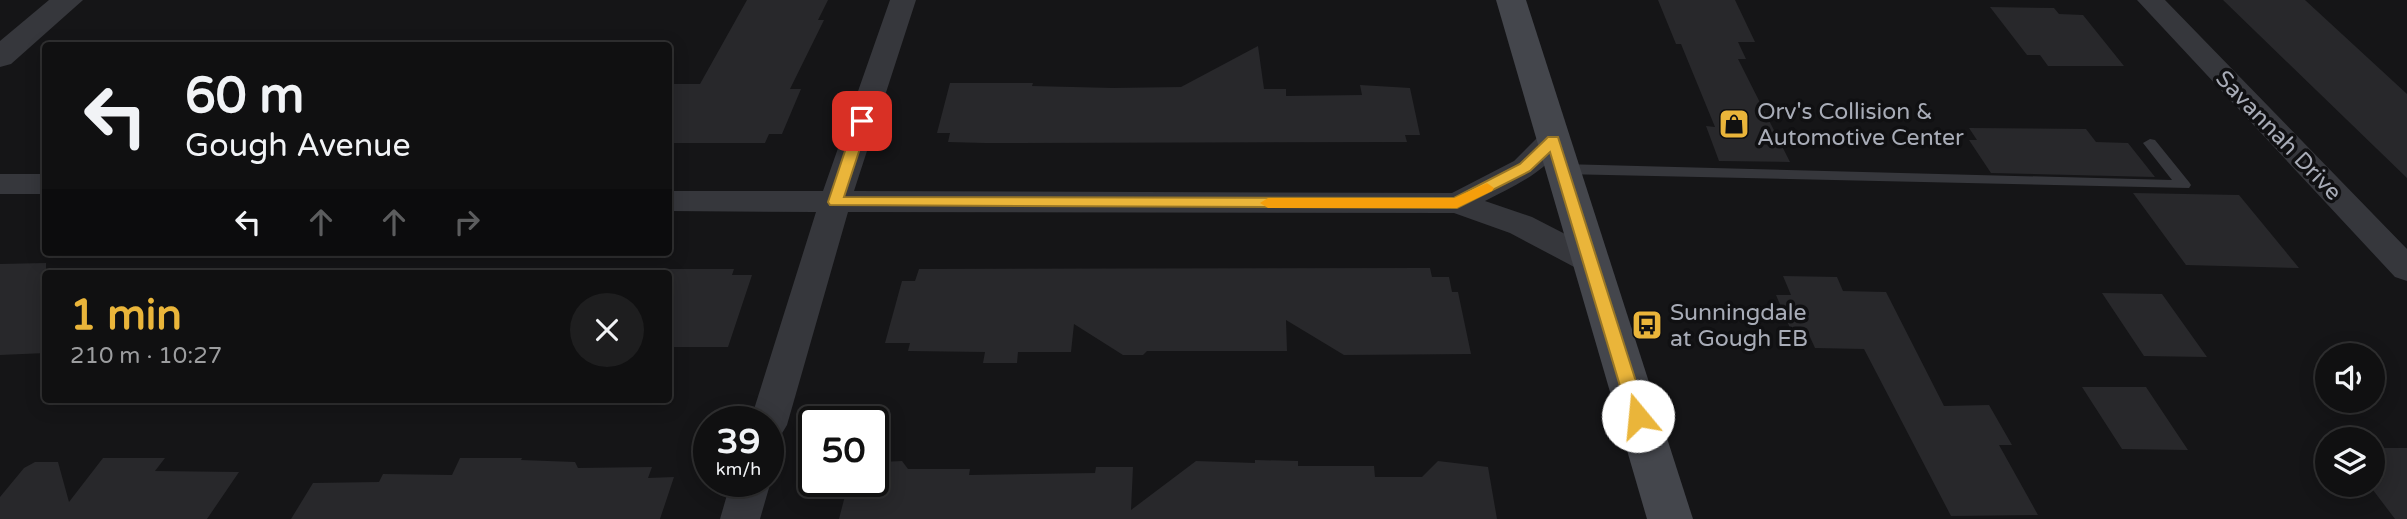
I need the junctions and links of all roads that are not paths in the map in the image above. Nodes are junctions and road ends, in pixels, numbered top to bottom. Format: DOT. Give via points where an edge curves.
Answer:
graph roads {
  1 [pos="68,0"];
  2 [pos="903,0"];
  3 [pos="1511,0"];
  4 [pos="2150,0"];
  5 [pos="0,57"];
  6 [pos="2150,143"];
  7 [pos="1558,155"];
  8 [pos="0,184"];
  9 [pos="42,184"];
  10 [pos="672,201"];
  11 [pos="835,202"];
  12 [pos="1457,203"];
  13 [pos="1590,261"];
  14 [pos="2407,269"];
  15 [pos="774,406"];
  16 [pos="746,497"];
  17 [pos="740,519"];
  18 [pos="1670,519"];
  1 -- 5 [label="street"];
  2 -- 11 [label="street"];
  3 -- 7 [label="main road"];
  4 -- 14 [label="street, Savannah Drive"];
  6 -- 7 [label="lane" via="2184,185"];
  7 -- 12 [label="street"];
  7 -- 13 [label="main road"];
  8 -- 9 [label="street"];
  10 -- 11 [label="street"];
  11 -- 12 [label="street"];
  11 -- 15 [label="street"];
  12 -- 13 [label="street" via="1521,225"];
  13 -- 18 [label="main road"];
  16 -- 17 [label="street"];
}
